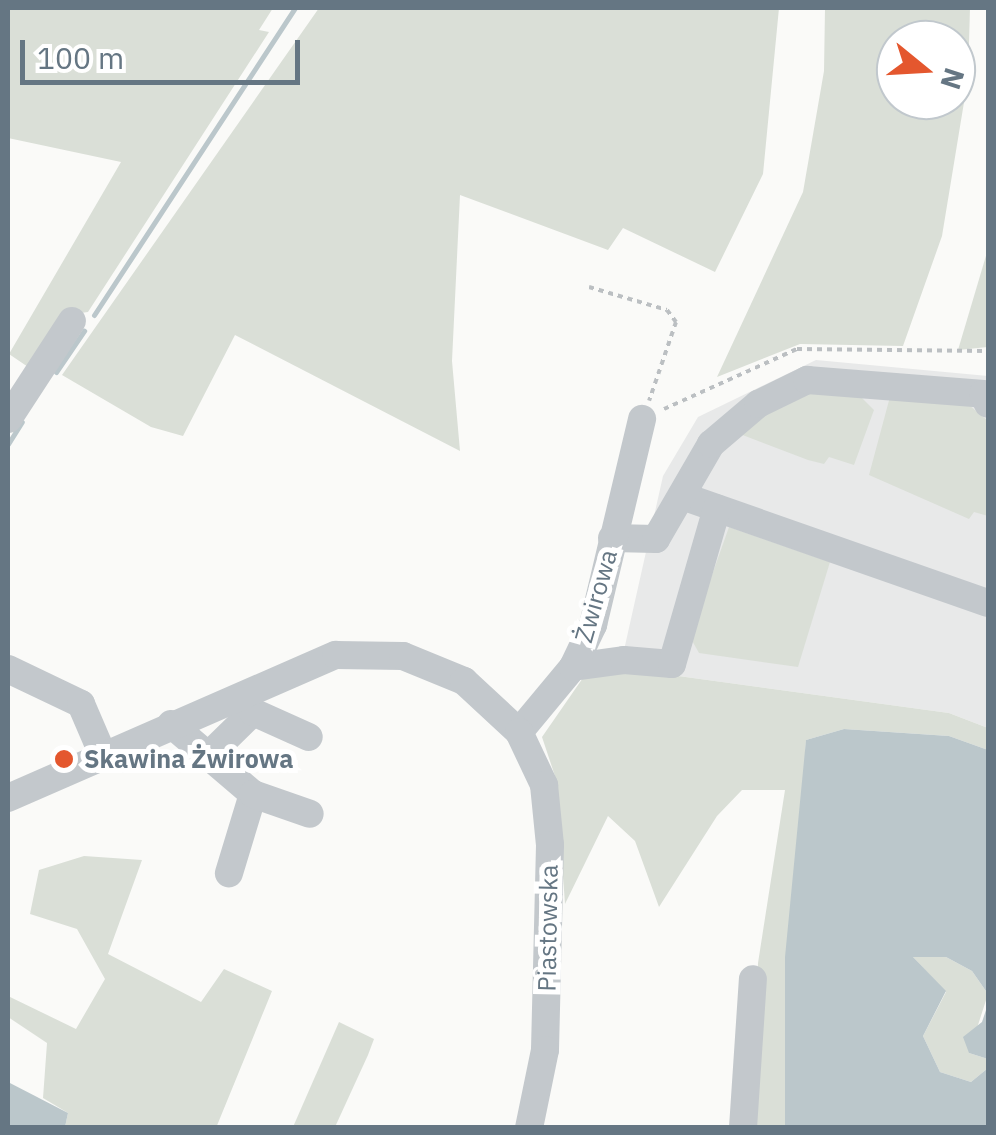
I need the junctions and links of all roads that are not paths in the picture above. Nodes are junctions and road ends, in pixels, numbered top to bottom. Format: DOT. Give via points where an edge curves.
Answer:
graph roads {
  1 [pos="72,321"];
  2 [pos="988,404"];
  3 [pos="8,419"];
  4 [pos="642,419"];
  5 [pos="685,496"];
  6 [pos="717,508"];
  7 [pos="612,538"];
  8 [pos="988,604"];
  9 [pos="573,667"];
  10 [pos="8,668"];
  11 [pos="170,724"];
  12 [pos="519,732"];
  13 [pos="309,737"];
  14 [pos="103,755"];
  15 [pos="208,756"];
  16 [pos="254,794"];
  17 [pos="8,798"];
  18 [pos="310,814"];
  19 [pos="229,873"];
  20 [pos="752,978"];
  21 [pos="529,1128"];
  22 [pos="743,1128"];
  1 -- 3 [label="street"];
  2 -- 5 [label="street" via="983,394 807,380 758,404 711,444"];
  4 -- 7 [label="street, Żwirowa"];
  5 -- 6 [label="street"];
  5 -- 7 [label="street" via="656,539"];
  6 -- 8 [label="street"];
  6 -- 9 [label="street" via="672,664 624,660"];
  7 -- 9 [label="street, Żwirowa" via="593,625"];
  9 -- 12 [label="street, Żwirowa"];
  10 -- 14 [label="street" via="81,704"];
  11 -- 12 [label="street" via="336,655 380,652 464,681"];
  11 -- 14 [label="street"];
  11 -- 15 [label="street"];
  12 -- 21 [label="street, Piastowska" via="544,785 550,845 545,1050"];
  13 -- 15 [label="street" via="272,715 253,712"];
  14 -- 17 [label="street"];
  15 -- 16 [label="street"];
  16 -- 18 [label="street"];
  16 -- 19 [label="street"];
  20 -- 22 [label="street"];
}
